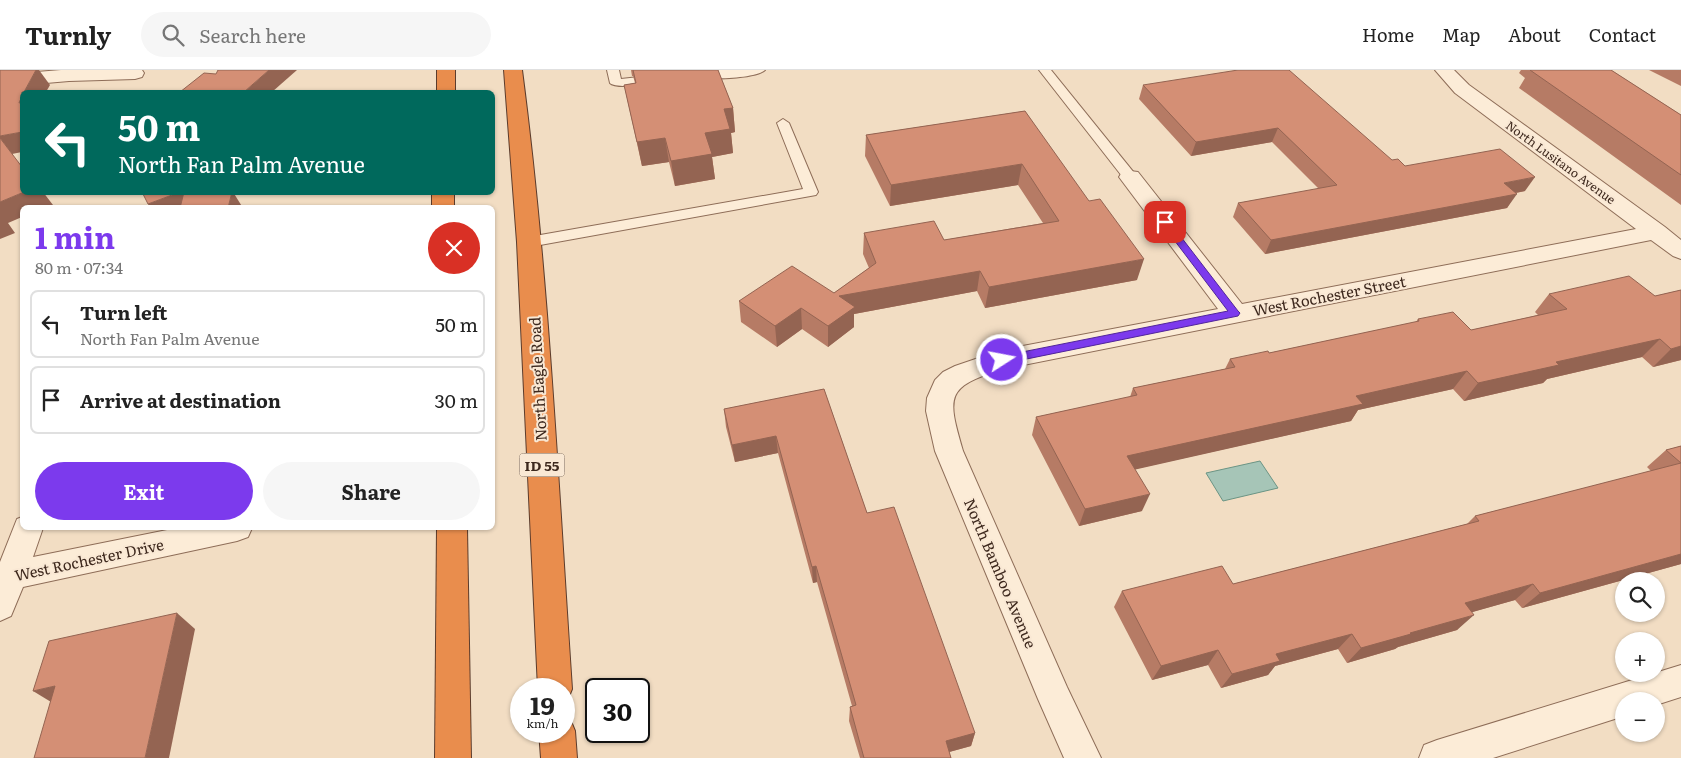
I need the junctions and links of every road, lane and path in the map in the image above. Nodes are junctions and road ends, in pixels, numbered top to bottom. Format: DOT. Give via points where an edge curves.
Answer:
graph roads {
  1 [pos="446,70"];
  2 [pos="513,70"];
  3 [pos="613,70"];
  4 [pos="759,70"];
  5 [pos="1045,70"];
  6 [pos="1444,70"];
  7 [pos="135,73"];
  8 [pos="684,76"];
  9 [pos="667,78"];
  10 [pos="0,80"];
  11 [pos="446,90"];
  12 [pos="784,123"];
  13 [pos="1130,177"];
  14 [pos="1656,232"];
  15 [pos="529,242"];
  16 [pos="1681,251"];
  17 [pos="1235,313"];
  18 [pos="946,383"];
  19 [pos="27,530"];
  20 [pos="228,530"];
  21 [pos="452,530"];
  22 [pos="5,577"];
  23 [pos="0,606"];
  24 [pos="554,678"];
  25 [pos="1681,681"];
  26 [pos="558,743"];
  27 [pos="453,758"];
  28 [pos="559,758"];
  29 [pos="1083,758"];
  30 [pos="1437,758"];
  1 -- 11 [label="highway"];
  2 -- 15 [label="highway, North Eagle Road / ID 55"];
  3 -- 9 [label="lane" via="616,83"];
  4 -- 8 [label="lane"];
  5 -- 13 [label="lane"];
  6 -- 14 [label="street, North Lusitano Avenue" via="1462,89"];
  7 -- 10 [label="street"];
  12 -- 15 [label="lane" via="811,192"];
  13 -- 17 [label="street"];
  14 -- 16 [label="street, North Lusitano Avenue"];
  14 -- 17 [label="street, West Rochester Street"];
  15 -- 24 [label="highway, North Eagle Road / ID 55"];
  17 -- 18 [label="street, West Rochester Street" via="1002,360 967,370"];
  18 -- 29 [label="street, North Bamboo Avenue" via="940,395 940,426 949,451"];
  19 -- 22 [label="street"];
  20 -- 22 [label="street, West Rochester Drive"];
  21 -- 27 [label="highway"];
  22 -- 23 [label="street"];
  25 -- 30 [label="street"];
  26 -- 28 [label="highway"];
}
